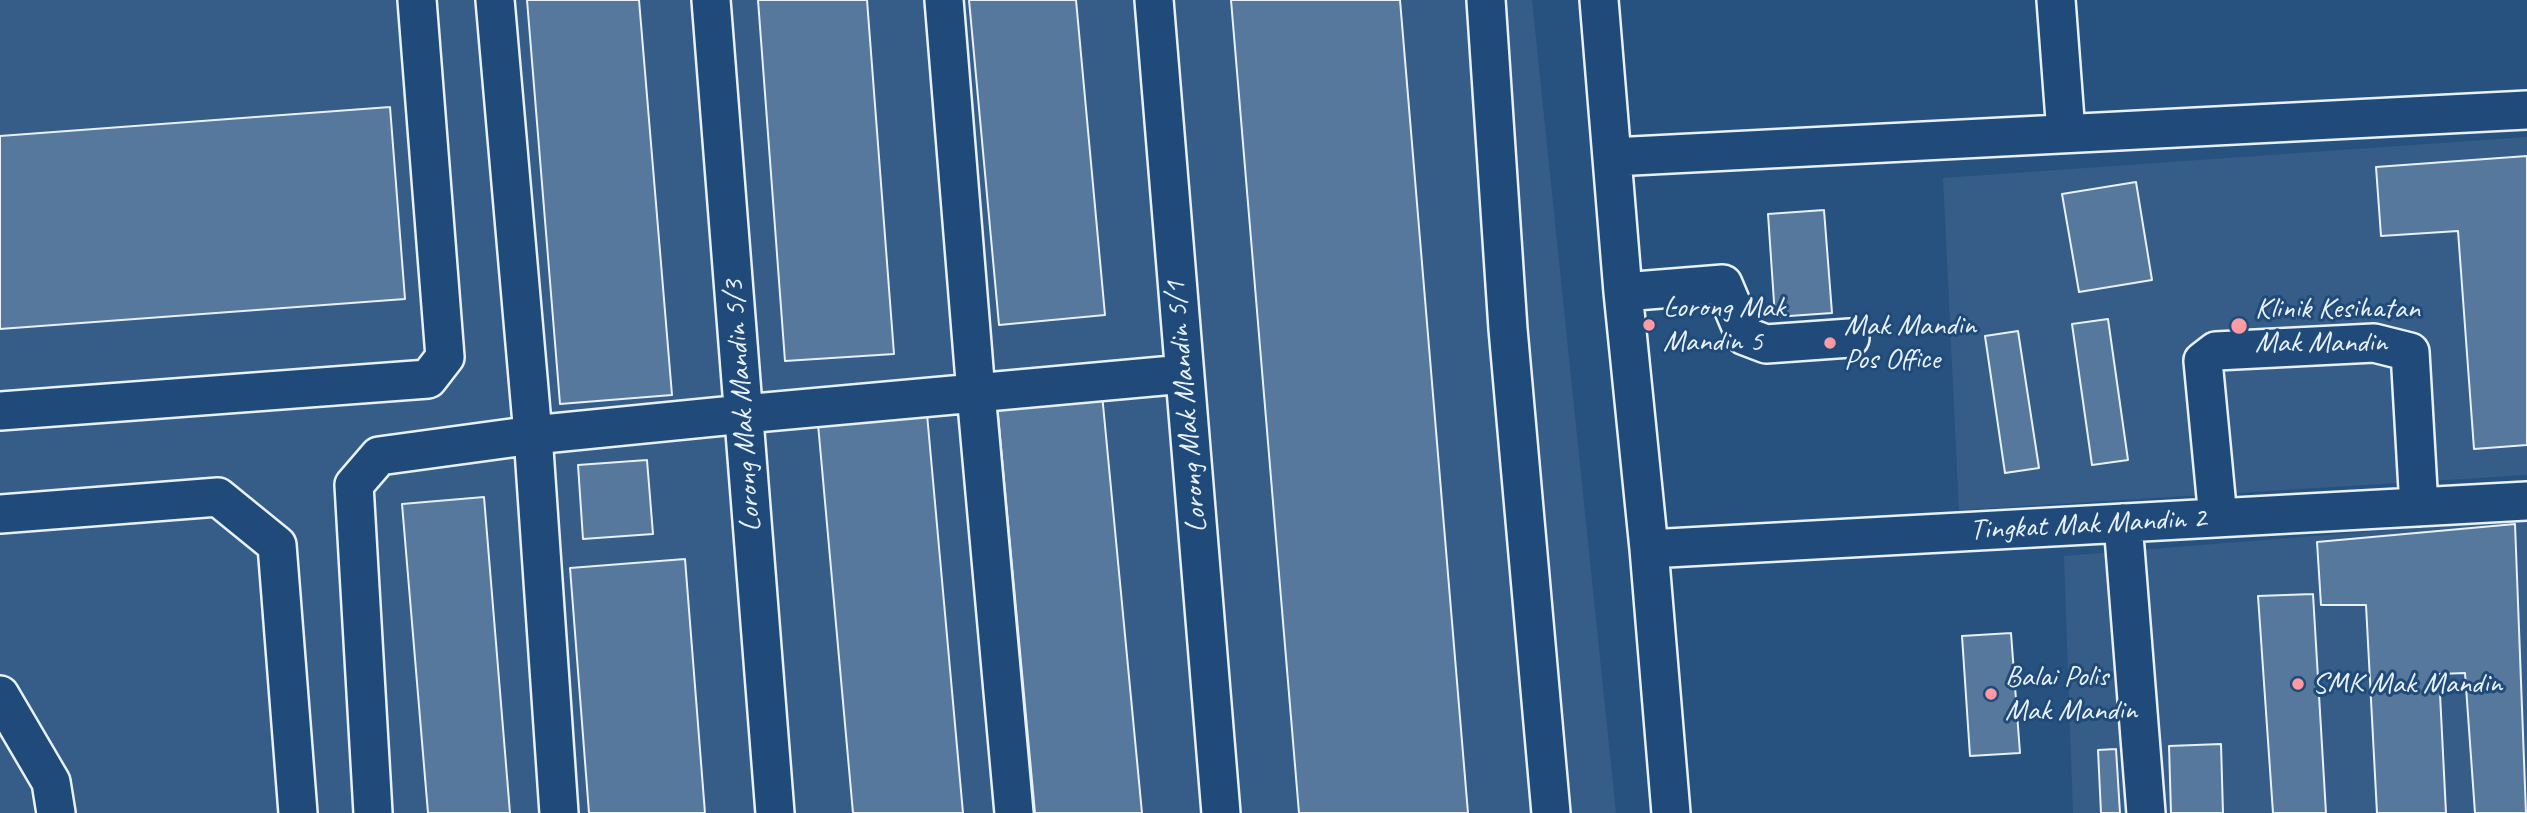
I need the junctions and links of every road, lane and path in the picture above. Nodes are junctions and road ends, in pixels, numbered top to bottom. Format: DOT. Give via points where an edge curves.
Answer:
graph roads {
  1 [pos="417,0"];
  2 [pos="495,0"];
  3 [pos="711,0"];
  4 [pos="944,0"];
  5 [pos="1154,0"];
  6 [pos="1486,0"];
  7 [pos="1599,0"];
  8 [pos="2056,0"];
  9 [pos="2527,110"];
  10 [pos="2066,133"];
  11 [pos="1613,157"];
  12 [pos="1623,292"];
  13 [pos="1850,338"];
  14 [pos="1184,374"];
  15 [pos="976,393"];
  16 [pos="0,411"];
  17 [pos="744,414"];
  18 [pos="533,435"];
  19 [pos="2527,501"];
  20 [pos="2419,507"];
  21 [pos="0,514"];
  22 [pos="2218,518"];
  23 [pos="2123,523"];
  24 [pos="1649,550"];
  25 [pos="0,695"];
  26 [pos="56,813"];
  27 [pos="298,813"];
  28 [pos="373,813"];
  29 [pos="559,813"];
  30 [pos="775,813"];
  31 [pos="1014,813"];
  32 [pos="1221,813"];
  33 [pos="1551,813"];
  34 [pos="1671,813"];
  35 [pos="2146,813"];
  1 -- 16 [label="street" via="445,357 428,379"];
  2 -- 18 [label="street"];
  3 -- 17 [label="street, Lorong Mak Mandin 5/3"];
  4 -- 15 [label="street"];
  5 -- 14 [label="street, Lorong Mak Mandin 5/1"];
  6 -- 33 [label="street" via="1508,329"];
  7 -- 11 [label="street"];
  8 -- 10 [label="street"];
  9 -- 10 [label="street"];
  10 -- 11 [label="street"];
  11 -- 12 [label="street"];
  12 -- 13 [label="street" via="1723,284 1745,336 1766,344"];
  12 -- 24 [label="street"];
  14 -- 15 [label="street"];
  14 -- 32 [label="street, Lorong Mak Mandin 5/1"];
  15 -- 17 [label="street"];
  15 -- 31 [label="street"];
  17 -- 18 [label="street"];
  17 -- 30 [label="street, Lorong Mak Mandin 5/3"];
  18 -- 28 [label="street" via="379,456 354,485"];
  18 -- 29 [label="street"];
  19 -- 20 [label="street, Tingkat Mak Mandin 2"];
  20 -- 22 [label="street, Tingkat Mak Mandin 2"];
  20 -- 22 [label="street" via="2410,352 2374,343 2216,351 2203,361"];
  21 -- 27 [label="street" via="218,496 277,545"];
  22 -- 23 [label="street, Tingkat Mak Mandin 2"];
  23 -- 24 [label="street, Tingkat Mak Mandin 2"];
  23 -- 35 [label="street"];
  24 -- 34 [label="street"];
  25 -- 26 [label="street" via="51,782"];
}
